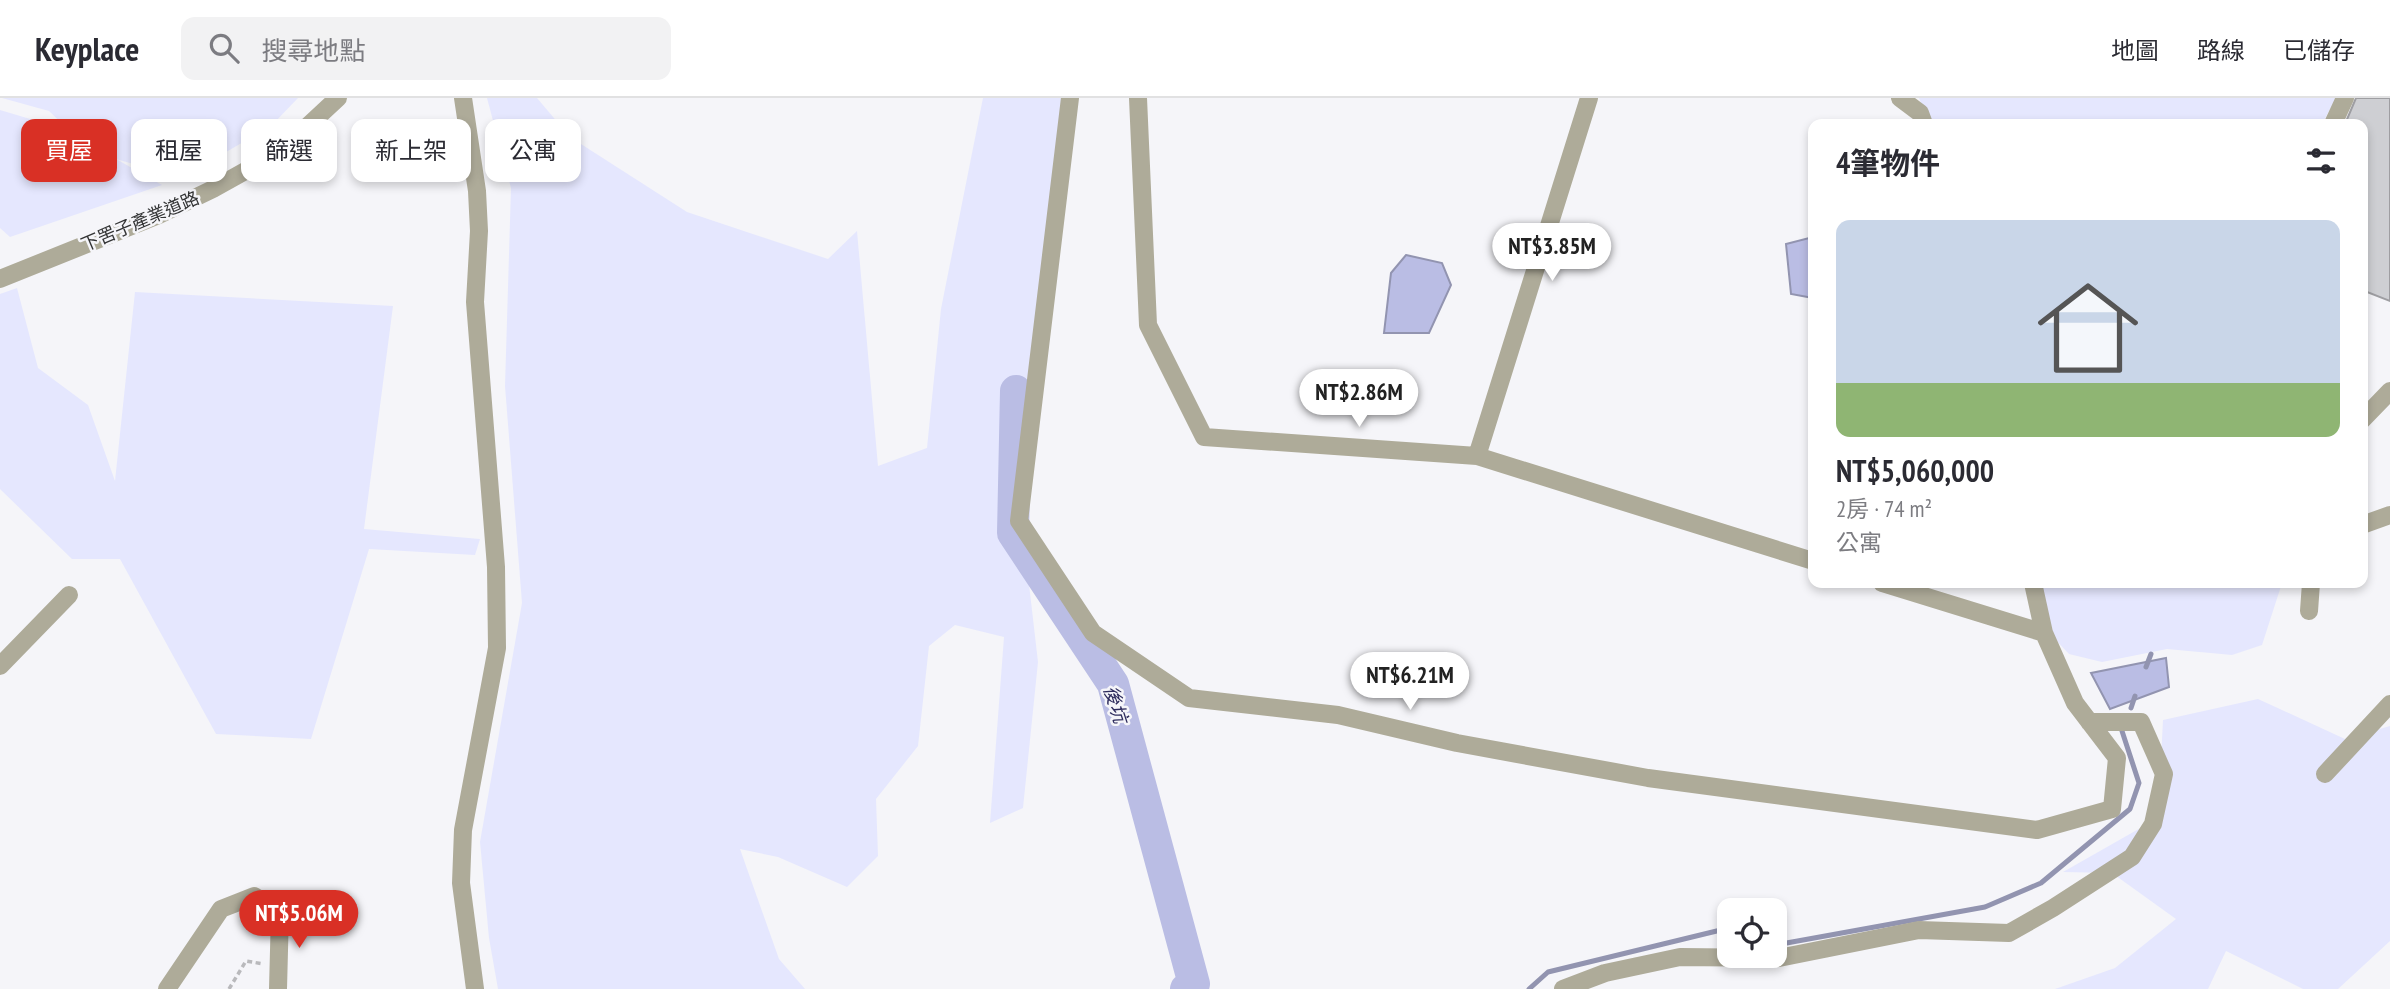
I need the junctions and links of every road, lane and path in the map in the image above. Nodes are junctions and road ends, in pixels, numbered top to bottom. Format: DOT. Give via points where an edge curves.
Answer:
graph roads {
  1 [pos="338,98"];
  2 [pos="463,98"];
  3 [pos="1070,98"];
  4 [pos="1138,98"];
  5 [pos="1589,98"];
  6 [pos="1900,98"];
  7 [pos="2345,98"];
  8 [pos="1922,119"];
  9 [pos="2335,119"];
  10 [pos="0,279"];
  11 [pos="2390,391"];
  12 [pos="2368,414"];
  13 [pos="1478,457"];
  14 [pos="2390,515"];
  15 [pos="2368,523"];
  16 [pos="1808,559"];
  17 [pos="1898,588"];
  18 [pos="2034,588"];
  19 [pos="2311,588"];
  20 [pos="69,595"];
  21 [pos="2309,611"];
  22 [pos="2044,633"];
  23 [pos="0,666"];
  24 [pos="2390,704"];
  25 [pos="2089,722"];
  26 [pos="2325,774"];
  27 [pos="280,966"];
  28 [pos="167,989"];
  29 [pos="229,989"];
  30 [pos="278,989"];
  31 [pos="475,989"];
  32 [pos="1563,989"];
  1 -- 10 [label="street, 下罟子產業道路" via="281,151 213,189"];
  2 -- 31 [label="street" via="477,191 475,302 496,567 497,648 463,830 461,883"];
  3 -- 25 [label="street" via="1019,521 1093,633 1189,698 1338,715 1457,743 1648,778 2037,830 2112,809 2117,758"];
  4 -- 13 [label="street" via="1148,325 1204,437"];
  5 -- 13 [label="street"];
  6 -- 8 [label="street"];
  7 -- 9 [label="street"];
  11 -- 12 [label="street"];
  13 -- 16 [label="street"];
  14 -- 15 [label="street"];
  17 -- 22 [label="street"];
  18 -- 22 [label="street"];
  19 -- 21 [label="street"];
  20 -- 23 [label="street"];
  22 -- 25 [label="street" via="2075,703"];
  24 -- 26 [label="street"];
  25 -- 32 [label="street" via="2141,722 2164,774 2153,824 2132,857 2009,933 1919,930 1779,958 1680,957 1605,973"];
  27 -- 28 [label="street" via="280,912 254,896 221,909"];
  27 -- 29 [label="path" via="246,961"];
  27 -- 30 [label="street"];
}
